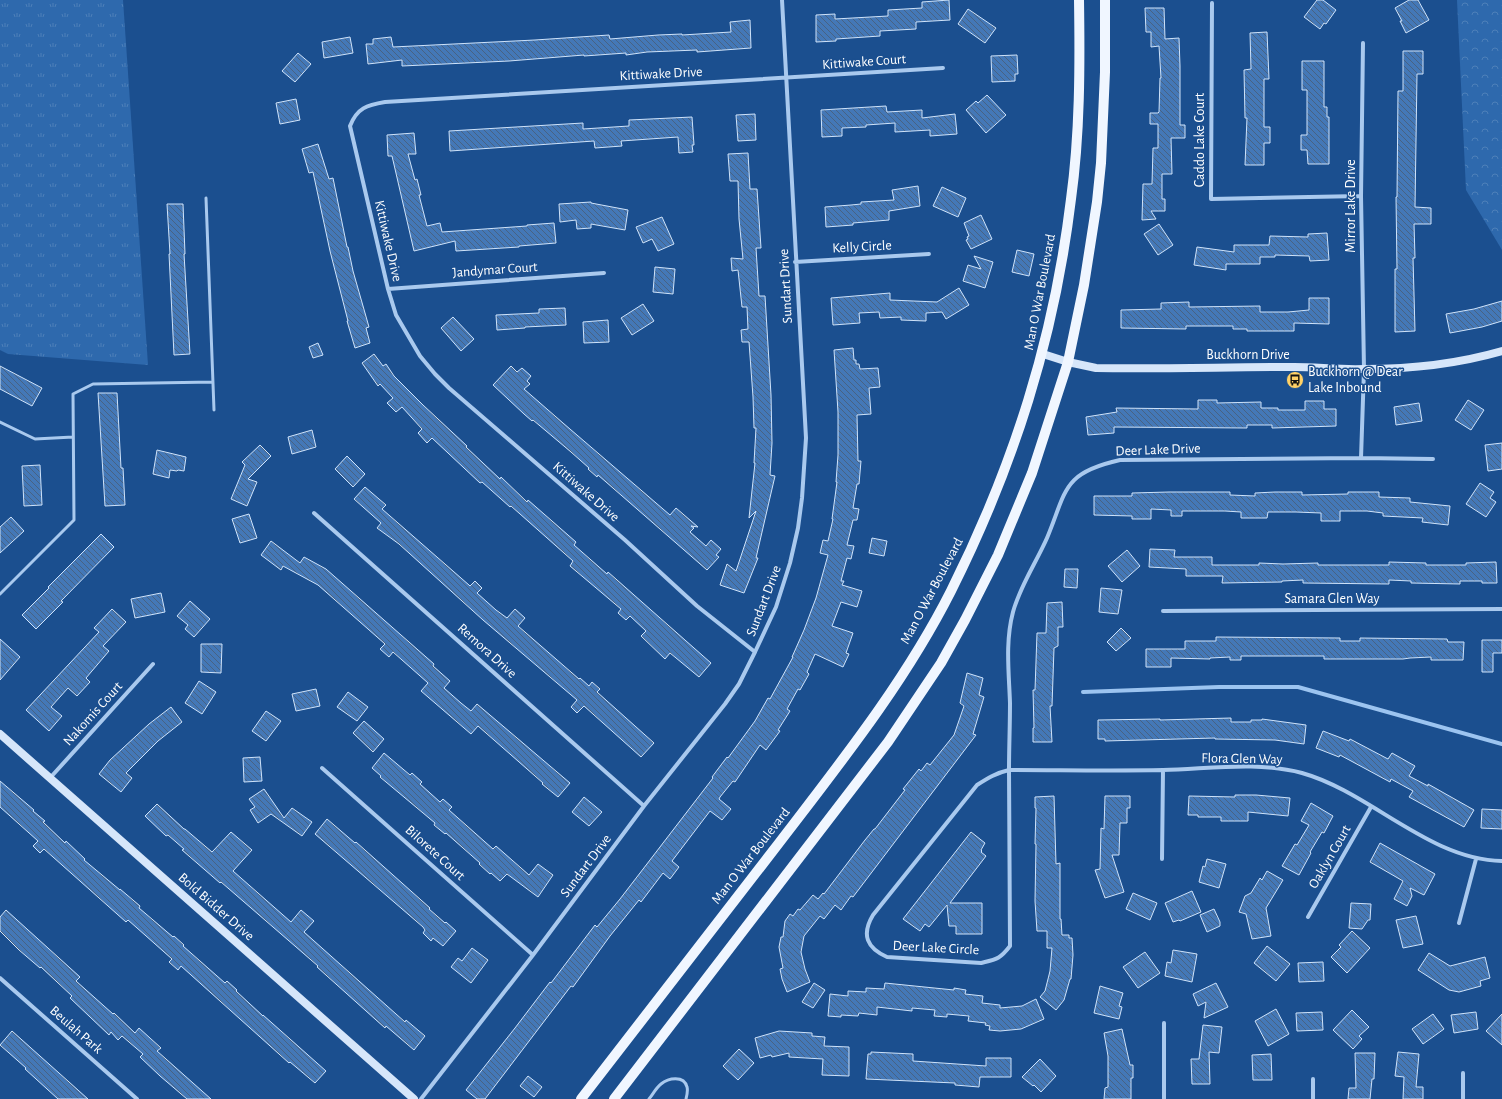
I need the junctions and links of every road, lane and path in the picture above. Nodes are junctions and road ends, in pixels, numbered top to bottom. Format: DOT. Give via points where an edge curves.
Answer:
graph roads {
  1 [pos="782,0"];
  2 [pos="1079,0"];
  3 [pos="1105,0"];
  4 [pos="1212,3"];
  5 [pos="1363,43"];
  6 [pos="943,68"];
  7 [pos="787,78"];
  8 [pos="1361,196"];
  9 [pos="206,198"];
  10 [pos="929,254"];
  11 [pos="796,262"];
  12 [pos="604,273"];
  13 [pos="388,289"];
  14 [pos="1502,351"];
  15 [pos="1043,354"];
  16 [pos="1068,362"];
  17 [pos="1364,369"];
  18 [pos="213,382"];
  19 [pos="214,410"];
  20 [pos="0,422"];
  21 [pos="73,437"];
  22 [pos="1361,458"];
  23 [pos="1433,459"];
  24 [pos="314,513"];
  25 [pos="0,594"];
  26 [pos="1502,609"];
  27 [pos="1163,611"];
  28 [pos="755,652"];
  29 [pos="153,664"];
  30 [pos="0,734"];
  31 [pos="322,768"];
  32 [pos="1009,770"];
  33 [pos="1163,770"];
  34 [pos="50,778"];
  35 [pos="644,806"];
  36 [pos="1371,807"];
  37 [pos="1162,859"];
  38 [pos="1476,859"];
  39 [pos="1502,861"];
  40 [pos="1308,918"];
  41 [pos="1459,923"];
  42 [pos="533,955"];
  43 [pos="0,978"];
  44 [pos="1164,1024"];
  45 [pos="1463,1073"];
  46 [pos="1313,1079"];
  47 [pos="137,1099"];
  48 [pos="414,1099"];
  49 [pos="421,1099"];
  50 [pos="581,1099"];
  51 [pos="614,1099"];
  52 [pos="649,1099"];
  53 [pos="686,1099"];
  54 [pos="1164,1099"];
  55 [pos="1313,1099"];
  56 [pos="1464,1099"];
  1 -- 7 [label="street, Sundart Drive"];
  2 -- 15 [label="main road, Man O War Boulevard" via="1076,152 1060,272"];
  3 -- 16 [label="main road" via="1101,163 1084,285"];
  4 -- 8 [label="street, Caddo Lake Court" via="1211,199"];
  5 -- 8 [label="street, Mirror Lake Drive"];
  6 -- 7 [label="street, Kittiwake Court"];
  7 -- 11 [label="street, Sundart Drive"];
  7 -- 13 [label="street, Kittiwake Drive" via="385,102 362,109 354,116 350,126"];
  8 -- 17 [label="street, Mirror Lake Drive"];
  9 -- 18 [label="lane"];
  10 -- 11 [label="street, Kelly Circle"];
  11 -- 28 [label="street, Sundart Drive" via="806,438 802,498 790,563 776,607"];
  12 -- 13 [label="street, Jandymar Court"];
  13 -- 28 [label="street, Kittiwake Drive" via="403,328 420,356 435,374 692,601"];
  14 -- 17 [label="street, Buckhorn Drive" via="1450,363"];
  15 -- 16 [label="street, Buckhorn Drive"];
  15 -- 50 [label="main road, Man O War Boulevard" via="1018,434 993,501 951,592 921,644 840,764"];
  16 -- 17 [label="street, Buckhorn Drive" via="1096,368"];
  16 -- 51 [label="main road" via="1032,473 998,554 941,663 888,742"];
  17 -- 22 [label="street, Mirror Lake Drive"];
  18 -- 19 [label="lane"];
  18 -- 21 [label="lane" via="93,384 73,394"];
  20 -- 21 [label="lane" via="35,439"];
  21 -- 25 [label="lane" via="74,520"];
  22 -- 23 [label="street, Deer Lake Drive"];
  22 -- 32 [label="street, Deer Lake Drive" via="1120,460 1102,464 1076,478 1062,497 1047,538 1013,611 1008,649"];
  24 -- 35 [label="street, Remora Drive"];
  26 -- 27 [label="street, Samara Glen Way"];
  28 -- 35 [label="street, Sundart Drive" via="739,684"];
  29 -- 34 [label="street, Nakomis Court"];
  30 -- 34 [label="street, Bold Bidder Drive"];
  31 -- 42 [label="street, Bilorete Court"];
  32 -- 32 [label="street, Deer Lake Circle" via="1010,946 1002,956 981,963 887,957 877,953 866,932 873,916 977,785 998,772"];
  32 -- 33 [label="street, Flora Glen Way"];
  33 -- 36 [label="street, Flora Glen Way" via="1245,767 1284,770 1325,782"];
  33 -- 37 [label="street"];
  34 -- 48 [label="street, Bold Bidder Drive"];
  35 -- 42 [label="street, Sundart Drive"];
  36 -- 38 [label="street, Flora Glen Way" via="1449,849"];
  36 -- 40 [label="street, Oaklyn Court"];
  38 -- 39 [label="street, Flora Glen Way"];
  38 -- 41 [label="street"];
  42 -- 49 [label="street, Sundart Drive"];
  43 -- 47 [label="street, Beulah Park"];
  44 -- 54 [label="street"];
  45 -- 56 [label="street"];
  46 -- 55 [label="street"];
  52 -- 53 [label="lane" via="661,1084 671,1079 685,1082 688,1088"];
}
